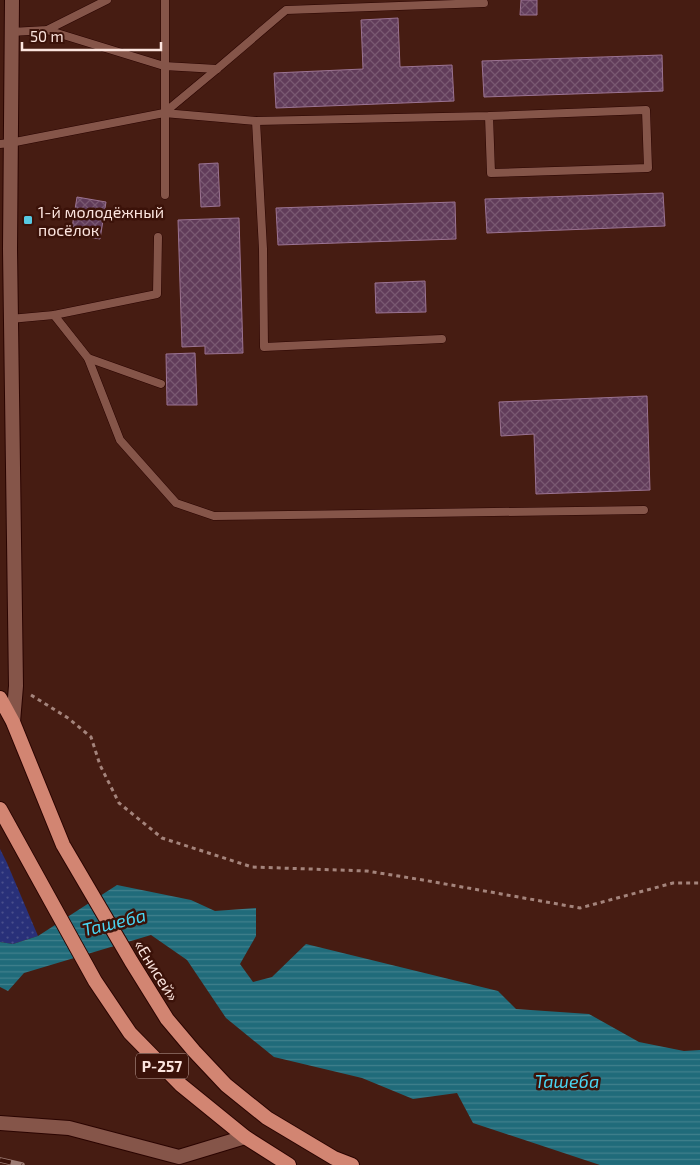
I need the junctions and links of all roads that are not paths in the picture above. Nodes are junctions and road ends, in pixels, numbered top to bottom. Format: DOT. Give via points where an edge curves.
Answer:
graph roads {
  1 [pos="12,0"];
  2 [pos="107,0"];
  3 [pos="165,0"];
  4 [pos="484,3"];
  5 [pos="47,30"];
  6 [pos="11,32"];
  7 [pos="164,66"];
  8 [pos="217,69"];
  9 [pos="164,112"];
  10 [pos="489,116"];
  11 [pos="256,121"];
  12 [pos="5,143"];
  13 [pos="165,195"];
  14 [pos="158,236"];
  15 [pos="5,246"];
  16 [pos="54,314"];
  17 [pos="10,319"];
  18 [pos="442,339"];
  19 [pos="88,358"];
  20 [pos="161,384"];
  21 [pos="644,510"];
  22 [pos="0,698"];
  23 [pos="13,722"];
  24 [pos="0,809"];
  25 [pos="0,1123"];
  26 [pos="245,1137"];
  27 [pos="178,1161"];
  28 [pos="289,1165"];
  29 [pos="352,1165"];
  1 -- 6 [label="street"];
  2 -- 5 [label="lane"];
  3 -- 7 [label="lane"];
  4 -- 8 [label="lane" via="286,10"];
  5 -- 6 [label="lane"];
  5 -- 7 [label="lane"];
  6 -- 12 [label="street"];
  7 -- 8 [label="lane"];
  7 -- 9 [label="lane"];
  8 -- 9 [label="lane"];
  9 -- 11 [label="lane"];
  9 -- 12 [label="lane"];
  9 -- 13 [label="lane"];
  10 -- 10 [label="lane" via="646,110 648,168 491,173"];
  10 -- 11 [label="lane"];
  11 -- 18 [label="lane" via="263,248 264,347"];
  12 -- 15 [label="street"];
  14 -- 16 [label="lane" via="157,294"];
  15 -- 17 [label="street"];
  16 -- 17 [label="lane"];
  16 -- 19 [label="lane"];
  17 -- 23 [label="street" via="16,686"];
  19 -- 20 [label="lane"];
  19 -- 21 [label="lane" via="120,440 176,502 214,516"];
  22 -- 23 [label="highway, «Енисей» / Р-257"];
  23 -- 29 [label="highway, «Енисей» / Р-257" via="64,845 167,1019 226,1085 267,1118 334,1158"];
  24 -- 26 [label="highway, Р-257" via="95,980 130,1033 181,1085"];
  25 -- 27 [label="street" via="69,1128"];
  26 -- 27 [label="street"];
  26 -- 28 [label="highway, Р-257"];
}
